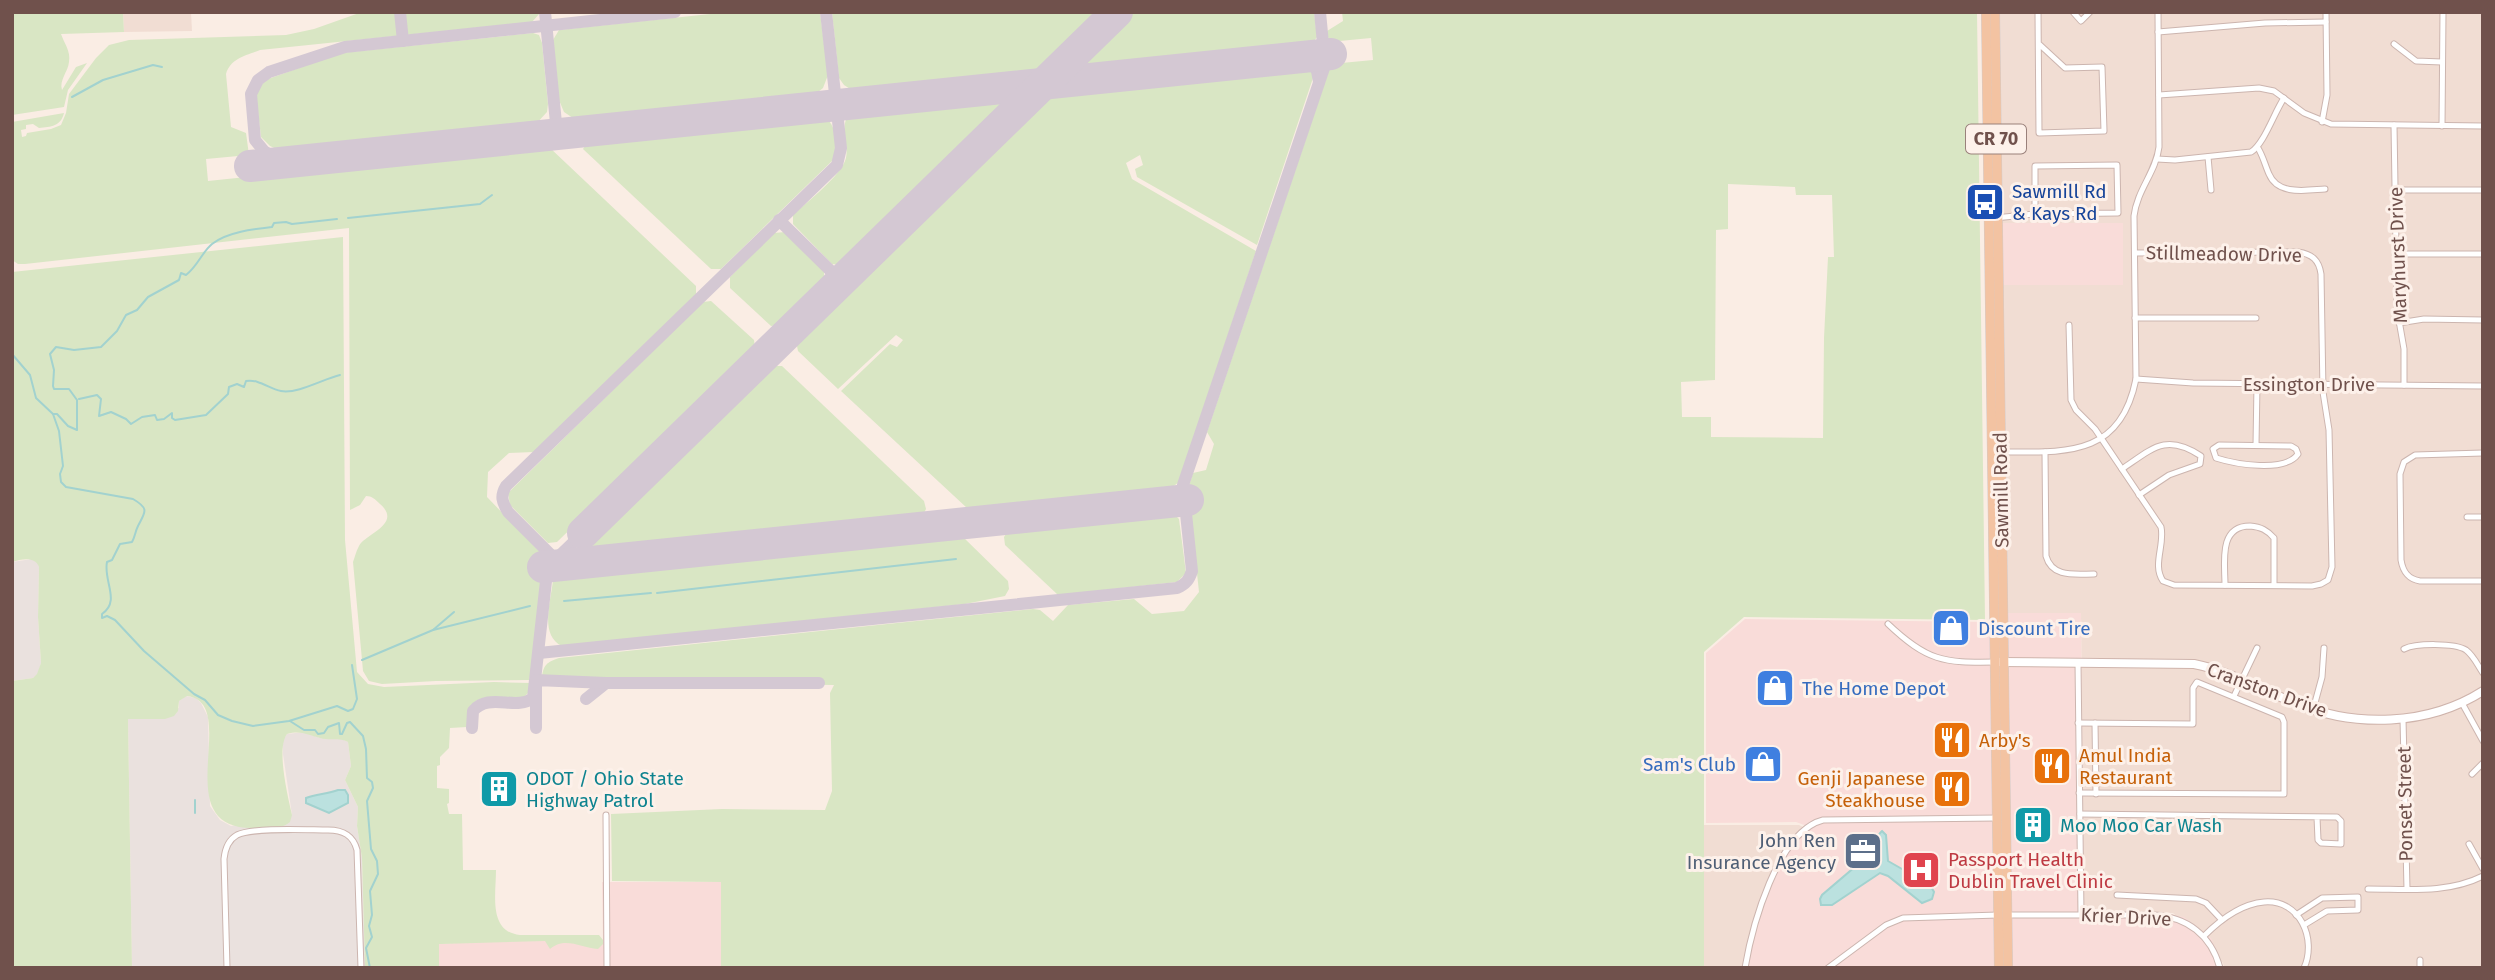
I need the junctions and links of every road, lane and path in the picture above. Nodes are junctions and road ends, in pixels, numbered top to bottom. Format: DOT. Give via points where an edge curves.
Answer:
graph roads {
  1 [pos="1986,12"];
  2 [pos="1995,12"];
  3 [pos="2038,12"];
  4 [pos="2073,12"];
  5 [pos="2090,12"];
  6 [pos="2158,12"];
  7 [pos="2326,12"];
  8 [pos="2442,12"];
  9 [pos="2326,22"];
  10 [pos="2158,32"];
  11 [pos="2039,44"];
  12 [pos="2394,44"];
  13 [pos="2442,62"];
  14 [pos="2159,95"];
  15 [pos="2284,98"];
  16 [pos="2322,121"];
  17 [pos="2394,125"];
  18 [pos="2442,126"];
  19 [pos="2483,126"];
  20 [pos="2258,148"];
  21 [pos="2208,157"];
  22 [pos="2157,159"];
  23 [pos="2325,189"];
  24 [pos="2211,190"];
  25 [pos="2395,190"];
  26 [pos="2483,190"];
  27 [pos="2035,214"];
  28 [pos="1993,218"];
  29 [pos="2134,253"];
  30 [pos="2395,254"];
  31 [pos="2483,254"];
  32 [pos="2135,318"];
  33 [pos="2256,318"];
  34 [pos="2483,320"];
  35 [pos="2399,323"];
  36 [pos="2069,325"];
  37 [pos="2136,379"];
  38 [pos="2257,384"];
  39 [pos="2323,384"];
  40 [pos="2404,385"];
  41 [pos="2483,386"];
  42 [pos="2101,437"];
  43 [pos="2256,445"];
  44 [pos="1996,452"];
  45 [pos="2045,452"];
  46 [pos="2483,453"];
  47 [pos="2122,469"];
  48 [pos="2139,495"];
  49 [pos="2466,517"];
  50 [pos="2483,517"];
  51 [pos="2094,574"];
  52 [pos="2483,581"];
  53 [pos="2225,585"];
  54 [pos="2274,586"];
  55 [pos="1888,624"];
  56 [pos="2256,648"];
  57 [pos="2324,648"];
  58 [pos="2404,649"];
  59 [pos="1999,662"];
  60 [pos="2078,662"];
  61 [pos="2483,673"];
  62 [pos="2242,680"];
  63 [pos="2483,691"];
  64 [pos="2234,696"];
  65 [pos="2462,703"];
  66 [pos="2313,710"];
  67 [pos="2403,719"];
  68 [pos="2078,723"];
  69 [pos="2095,723"];
  70 [pos="2483,741"];
  71 [pos="2483,762"];
  72 [pos="2472,774"];
  73 [pos="2096,794"];
  74 [pos="2079,796"];
  75 [pos="2080,814"];
  76 [pos="606,815"];
  77 [pos="2317,817"];
  78 [pos="1997,818"];
  79 [pos="2469,844"];
  80 [pos="2483,869"];
  81 [pos="2483,876"];
  82 [pos="2368,889"];
  83 [pos="2407,889"];
  84 [pos="2117,895"];
  85 [pos="2003,915"];
  86 [pos="2081,915"];
  87 [pos="2296,915"];
  88 [pos="2222,920"];
  89 [pos="2304,925"];
  90 [pos="2204,936"];
  91 [pos="2420,960"];
  92 [pos="227,968"];
  93 [pos="360,968"];
  94 [pos="607,968"];
  95 [pos="1745,968"];
  96 [pos="1828,968"];
  97 [pos="1999,968"];
  98 [pos="2008,968"];
  99 [pos="2220,968"];
  100 [pos="2304,968"];
  101 [pos="2420,968"];
  1 -- 28 [label="main road, Sawmill Road / CR 70"];
  2 -- 28 [label="main road, Sawmill Road / CR 70"];
  3 -- 11 [label="street"];
  4 -- 5 [label="street" via="2081,21"];
  6 -- 10 [label="street"];
  7 -- 9 [label="street"];
  8 -- 13 [label="street"];
  9 -- 10 [label="street"];
  9 -- 16 [label="street" via="2327,95"];
  10 -- 14 [label="street"];
  11 -- 11 [label="street" via="2065,68 2102,67 2104,131 2039,132"];
  12 -- 13 [label="street" via="2413,60"];
  13 -- 18 [label="street"];
  14 -- 15 [label="street" via="2259,88"];
  14 -- 22 [label="street"];
  15 -- 16 [label="street"];
  15 -- 20 [label="street"];
  16 -- 17 [label="street" via="2343,126"];
  17 -- 18 [label="street"];
  17 -- 25 [label="street, Maryhurst Drive"];
  18 -- 19 [label="street"];
  20 -- 21 [label="street"];
  20 -- 23 [label="street" via="2277,185 2293,190"];
  21 -- 22 [label="street"];
  21 -- 24 [label="street"];
  22 -- 29 [label="street" via="2137,199"];
  25 -- 26 [label="street"];
  25 -- 30 [label="street, Maryhurst Drive"];
  27 -- 27 [label="street" via="2035,166 2116,165 2118,213"];
  27 -- 28 [label="street"];
  28 -- 44 [label="main road, Sawmill Road / CR 70"];
  29 -- 32 [label="street"];
  29 -- 39 [label="street, Stillmeadow Drive" via="2298,253 2313,257 2320,274"];
  30 -- 31 [label="street"];
  30 -- 35 [label="street, Maryhurst Drive"];
  32 -- 33 [label="street"];
  32 -- 37 [label="street"];
  34 -- 35 [label="street"];
  35 -- 40 [label="street, Maryhurst Drive"];
  36 -- 42 [label="street" via="2070,397"];
  37 -- 38 [label="street, Essington Drive"];
  37 -- 42 [label="street" via="2125,412"];
  38 -- 39 [label="street, Essington Drive"];
  38 -- 43 [label="street"];
  39 -- 40 [label="street, Essington Drive"];
  39 -- 54 [label="street" via="2329,430 2332,567 2328,580 2316,585"];
  40 -- 41 [label="street, Essington Drive"];
  42 -- 45 [label="street" via="2071,450"];
  42 -- 47 [label="street"];
  43 -- 43 [label="street" via="2219,445 2213,453 2241,465 2262,466 2293,460 2298,454 2291,446"];
  44 -- 45 [label="street"];
  44 -- 59 [label="main road, Sawmill Road / CR 70"];
  45 -- 51 [label="street" via="2048,565 2063,573"];
  46 -- 52 [label="street" via="2420,454 2407,459 2400,474 2401,560 2408,576 2420,582"];
  47 -- 48 [label="street"];
  47 -- 48 [label="street" via="2150,450 2174,443 2199,454 2202,459 2197,466 2169,475"];
  48 -- 53 [label="street" via="2161,527 2158,572 2164,581"];
  49 -- 50 [label="street"];
  53 -- 54 [label="street"];
  53 -- 54 [label="street" via="2226,542 2241,526 2263,528 2274,538"];
  55 -- 59 [label="street" via="1911,645 1935,657 1954,662"];
  56 -- 62 [label="street"];
  57 -- 66 [label="street"];
  58 -- 61 [label="street" via="2458,647 2471,655"];
  59 -- 60 [label="street, Cranston Drive"];
  59 -- 78 [label="main road, Sawmill Road / CR 70"];
  59 -- 85 [label="main road, Sawmill Road / CR 70"];
  60 -- 62 [label="street, Cranston Drive" via="2188,664"];
  60 -- 68 [label="street"];
  62 -- 64 [label="street"];
  62 -- 66 [label="street, Cranston Drive"];
  63 -- 65 [label="street, Cranston Drive"];
  64 -- 69 [label="street" via="2197,682 2193,724"];
  64 -- 73 [label="street" via="2283,719 2284,794"];
  65 -- 67 [label="street, Cranston Drive"];
  65 -- 70 [label="street"];
  66 -- 67 [label="street, Cranston Drive"];
  67 -- 83 [label="street, Ponset Street"];
  68 -- 69 [label="street"];
  68 -- 74 [label="street"];
  69 -- 73 [label="street"];
  71 -- 72 [label="street"];
  73 -- 74 [label="street"];
  74 -- 75 [label="street"];
  75 -- 77 [label="street"];
  75 -- 86 [label="street"];
  76 -- 94 [label="street"];
  77 -- 77 [label="street" via="2342,821 2341,844 2318,840"];
  78 -- 85 [label="main road, Sawmill Road / CR 70"];
  78 -- 95 [label="street" via="1823,820 1813,824 1774,871"];
  79 -- 80 [label="street"];
  81 -- 83 [label="street" via="2451,888"];
  82 -- 83 [label="street"];
  84 -- 88 [label="street" via="2196,899"];
  85 -- 86 [label="street, Krier Drive"];
  85 -- 96 [label="street, Krier Drive" via="1903,918 1886,925"];
  85 -- 97 [label="main road, Sawmill Road / CR 70"];
  85 -- 98 [label="main road, Sawmill Road / CR 70"];
  86 -- 90 [label="street, Krier Drive" via="2166,916 2186,922"];
  87 -- 88 [label="street" via="2262,902"];
  87 -- 89 [label="street"];
  87 -- 89 [label="street" via="2322,898 2358,897 2358,910 2327,911"];
  88 -- 90 [label="street"];
  89 -- 100 [label="street" via="2309,944"];
  90 -- 99 [label="street"];
  91 -- 101 [label="street"];
  92 -- 93 [label="street" via="224,859 232,839 241,834 339,830 353,839 358,855"];
}
